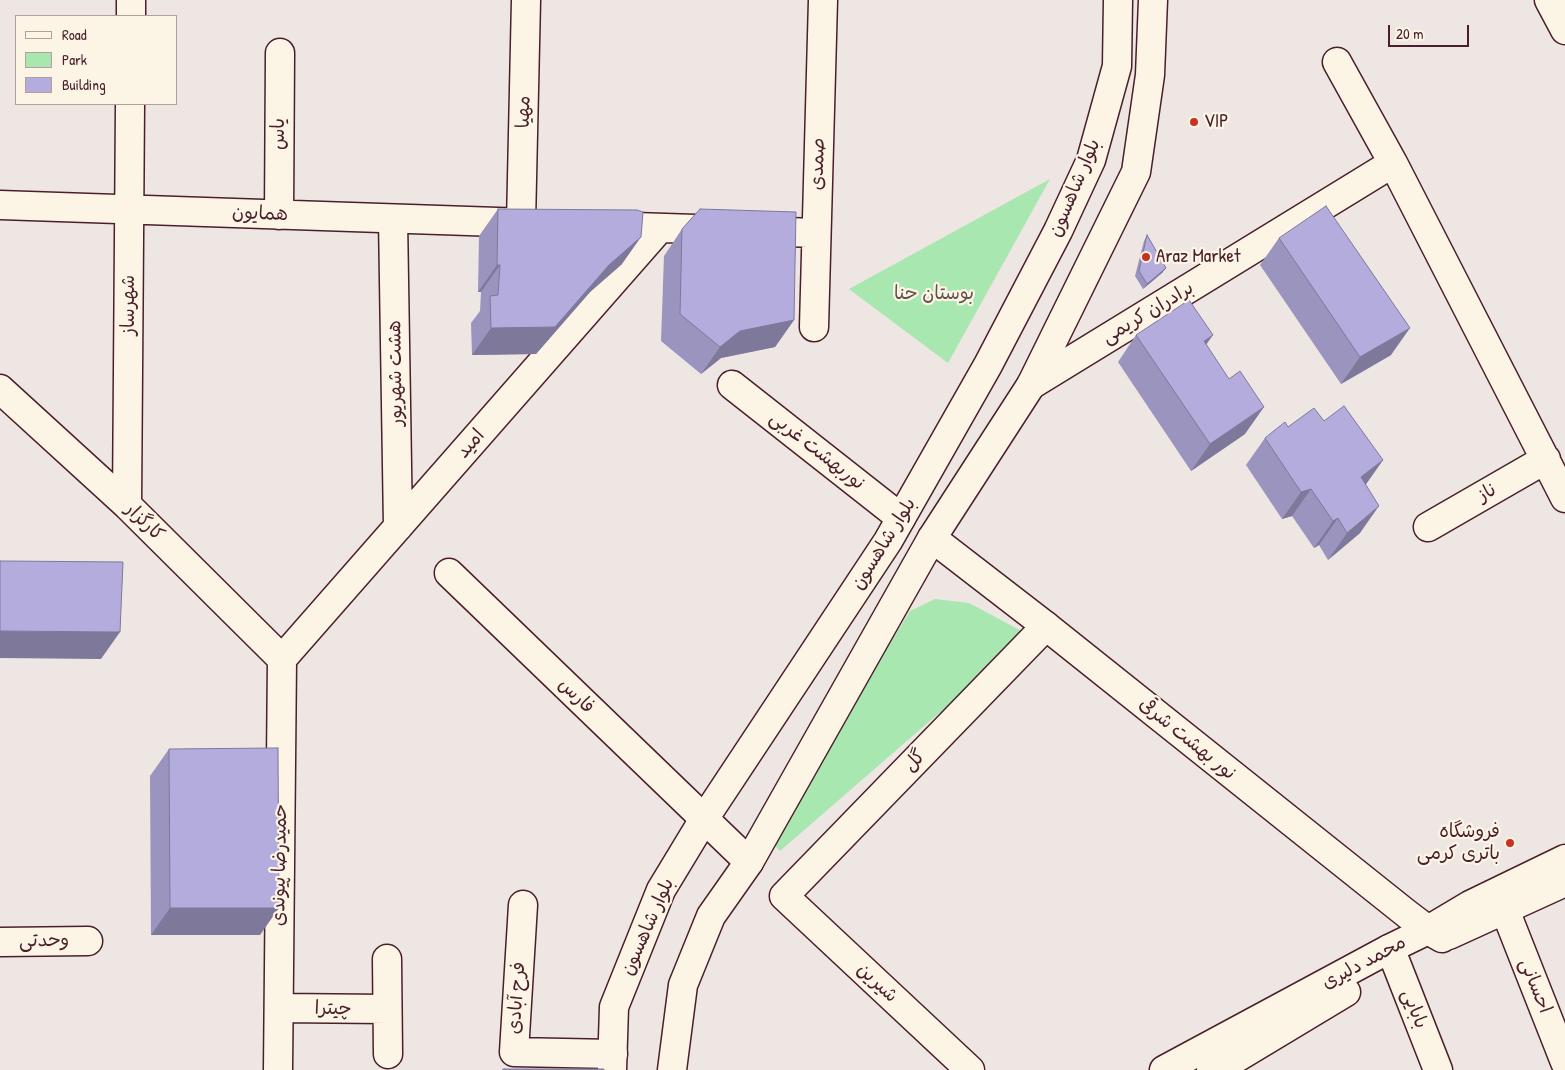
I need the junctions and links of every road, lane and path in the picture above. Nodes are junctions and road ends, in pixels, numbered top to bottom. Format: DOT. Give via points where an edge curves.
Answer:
graph roads {
  1 [pos="131,0"];
  2 [pos="526,0"];
  3 [pos="823,0"];
  4 [pos="1118,0"];
  5 [pos="1153,0"];
  6 [pos="1549,0"];
  7 [pos="131,15"];
  8 [pos="1565,30"];
  9 [pos="280,53"];
  10 [pos="1336,62"];
  11 [pos="130,105"];
  12 [pos="1393,163"];
  13 [pos="0,205"];
  14 [pos="129,210"];
  15 [pos="279,215"];
  16 [pos="393,219"];
  17 [pos="521,223"];
  18 [pos="551,224"];
  19 [pos="580,225"];
  20 [pos="660,228"];
  21 [pos="816,234"];
  22 [pos="1035,274"];
  23 [pos="1072,302"];
  24 [pos="814,328"];
  25 [pos="732,385"];
  26 [pos="1031,385"];
  27 [pos="0,389"];
  28 [pos="1546,459"];
  29 [pos="1565,498"];
  30 [pos="127,505"];
  31 [pos="901,518"];
  32 [pos="398,527"];
  33 [pos="1428,527"];
  34 [pos="932,538"];
  35 [pos="448,573"];
  36 [pos="1046,626"];
  37 [pos="282,659"];
  38 [pos="704,820"];
  39 [pos="1565,859"];
  40 [pos="749,862"];
  41 [pos="1565,882"];
  42 [pos="784,896"];
  43 [pos="523,905"];
  44 [pos="1505,910"];
  45 [pos="1435,934"];
  46 [pos="88,940"];
  47 [pos="0,942"];
  48 [pos="1392,956"];
  49 [pos="387,959"];
  50 [pos="279,1008"];
  51 [pos="388,1009"];
  52 [pos="1562,1046"];
  53 [pos="388,1054"];
  54 [pos="612,1062"];
  55 [pos="1227,1067"];
  56 [pos="278,1070"];
  57 [pos="672,1070"];
  58 [pos="970,1070"];
  59 [pos="1164,1070"];
  60 [pos="1438,1070"];
  1 -- 7 [label="street"];
  2 -- 17 [label="street, مهیا"];
  3 -- 21 [label="street, صمدی"];
  4 -- 22 [label="street, بلوار شاهسون" via="1117,66 1091,160"];
  5 -- 23 [label="street, بلوار شاهسون" via="1150,75 1136,172"];
  6 -- 8 [label="street"];
  9 -- 15 [label="street, یاس"];
  10 -- 12 [label="street"];
  11 -- 14 [label="street, شهرساز"];
  12 -- 26 [label="street, برادران کریمی"];
  12 -- 28 [label="street"];
  13 -- 14 [label="street, همایون"];
  14 -- 15 [label="street, همایون"];
  14 -- 30 [label="street, شهرساز"];
  15 -- 16 [label="street, همایون"];
  16 -- 17 [label="street, همایون"];
  16 -- 32 [label="street, هشت شهریور"];
  17 -- 18 [label="street, همایون"];
  19 -- 20 [label="street"];
  20 -- 21 [label="street"];
  20 -- 32 [label="street, امید"];
  21 -- 24 [label="street, صمدی"];
  22 -- 23 [label="street" via="1041,298 1051,305"];
  22 -- 31 [label="street, بلوار شاهسون" via="988,365"];
  23 -- 26 [label="street, بلوار شاهسون"];
  25 -- 31 [label="street, نوربهشت غربی"];
  26 -- 34 [label="street, بلوار شاهسون"];
  27 -- 30 [label="street, کارگزار"];
  28 -- 29 [label="street"];
  28 -- 33 [label="street, ناز"];
  30 -- 37 [label="street, کارگزار"];
  31 -- 38 [label="street, بلوار شاهسون"];
  32 -- 37 [label="street, امید"];
  34 -- 36 [label="street, نور بهشت شرقی"];
  34 -- 40 [label="street, بلوار شاهسون"];
  35 -- 38 [label="street, فارس"];
  36 -- 42 [label="street, گل"];
  36 -- 45 [label="street, نور بهشت شرقی"];
  37 -- 50 [label="street, حمیدرضا پیوندی"];
  38 -- 40 [label="street, فارس"];
  38 -- 54 [label="street, بلوار شاهسون" via="661,890 614,1007"];
  39 -- 45 [label="street, محمد دلیری" via="1470,905"];
  40 -- 57 [label="street, بلوار شاهسون" via="711,916 683,985"];
  41 -- 44 [label="street, محمد دلیری"];
  42 -- 58 [label="street, شیرین"];
  43 -- 54 [label="street, فرح آبادی" via="514,1052"];
  44 -- 45 [label="street, محمد دلیری"];
  44 -- 52 [label="street, احسانی"];
  45 -- 48 [label="street, محمد دلیری"];
  46 -- 47 [label="street, وحدتی"];
  48 -- 55 [label="street, محمد دلیری"];
  48 -- 59 [label="street, محمد دلیری"];
  48 -- 60 [label="street, بابایی"];
  49 -- 51 [label="street"];
  50 -- 51 [label="street, چیترا"];
  50 -- 56 [label="street, حمیدرضا پیوندی"];
  51 -- 53 [label="street"];
}
